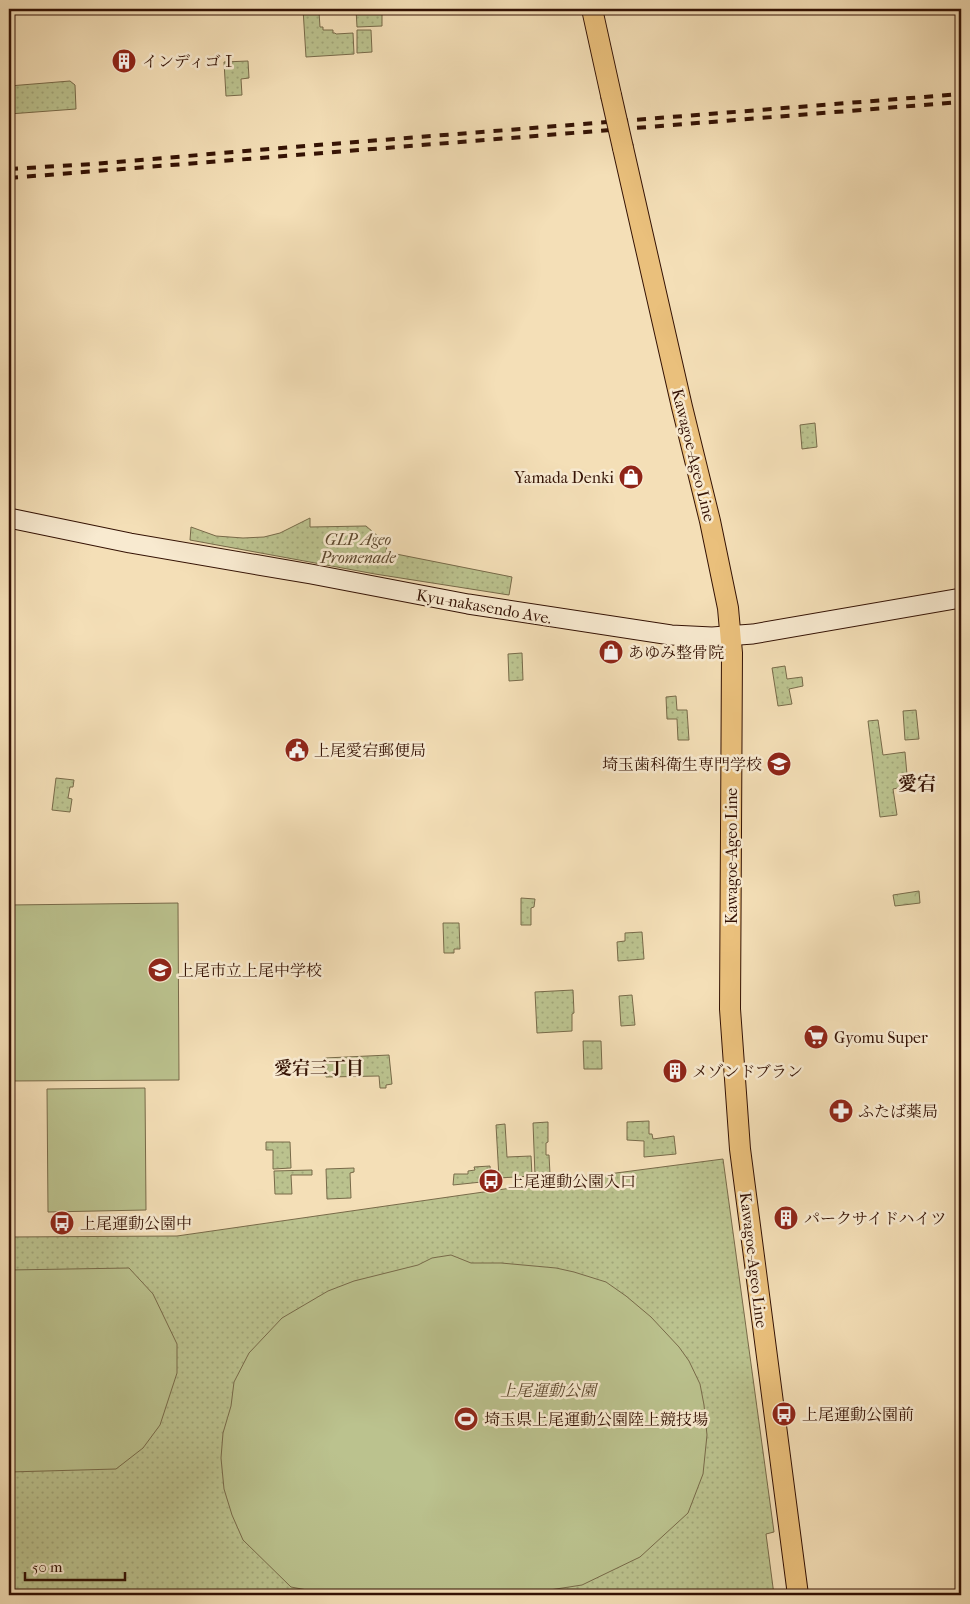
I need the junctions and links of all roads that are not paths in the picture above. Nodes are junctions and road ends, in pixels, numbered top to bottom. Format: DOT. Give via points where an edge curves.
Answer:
graph roads {
  1 [pos="592,9"];
  2 [pos="9,518"];
  3 [pos="961,598"];
  4 [pos="732,636"];
  5 [pos="798,1595"];
  1 -- 4 [label="main road, Kawagoe-Ageo Line, bridge" via="710,521"];
  2 -- 4 [label="main road, Kyu-nakasendo Ave." via="468,604 671,635"];
  3 -- 4 [label="main road, Kyu-nakasendo Ave."];
  4 -- 5 [label="main road, Kawagoe-Ageo Line" via="730,1009 740,1149"];
}
